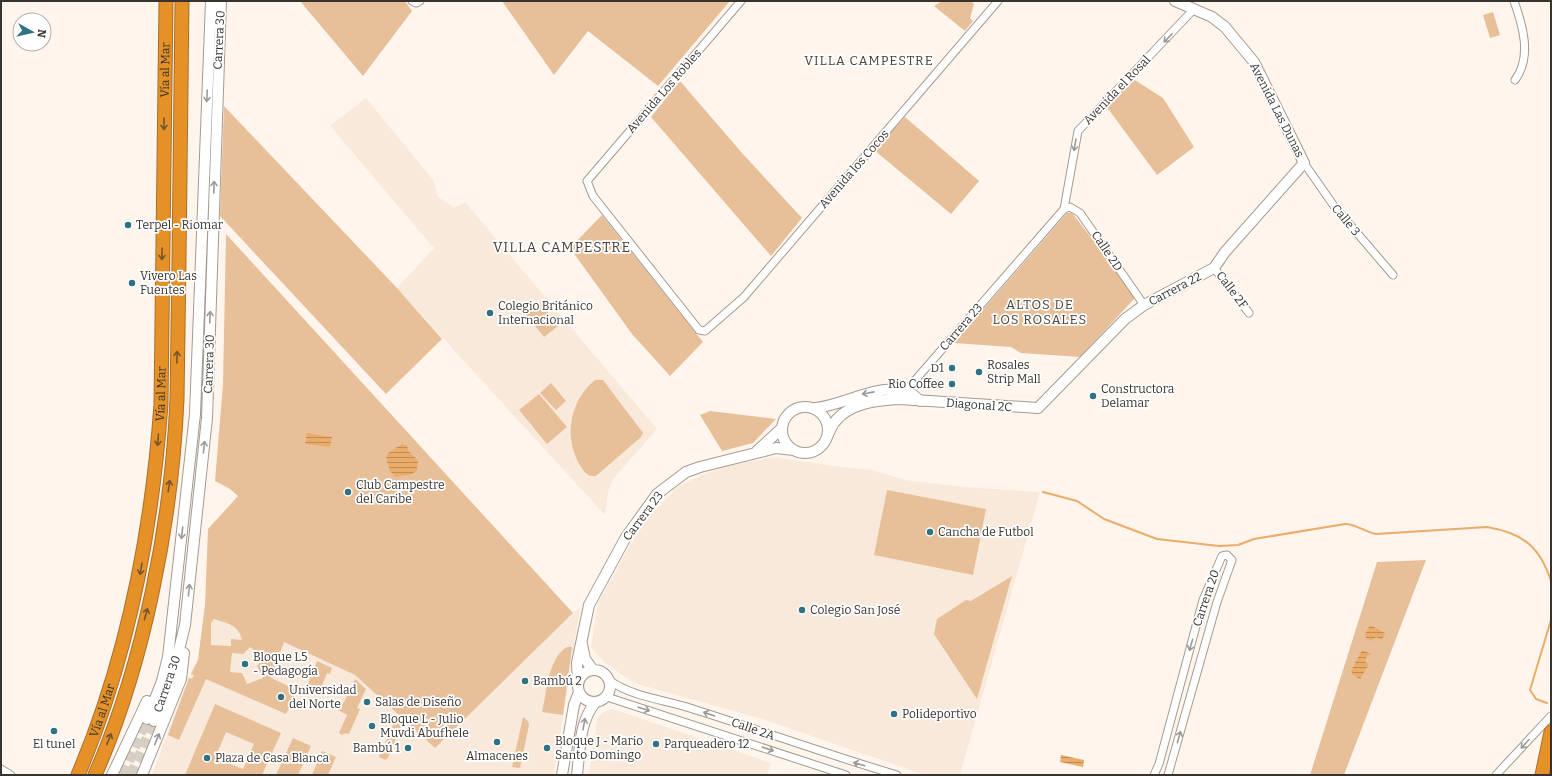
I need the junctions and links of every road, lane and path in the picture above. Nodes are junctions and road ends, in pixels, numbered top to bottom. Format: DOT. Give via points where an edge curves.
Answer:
graph roads {
  1 [pos="166,1"];
  2 [pos="182,1"];
  3 [pos="211,1"];
  4 [pos="221,1"];
  5 [pos="741,1"];
  6 [pos="998,1"];
  7 [pos="1175,1"];
  8 [pos="1514,1"];
  9 [pos="1194,9"];
  10 [pos="1514,80"];
  11 [pos="1304,163"];
  12 [pos="1064,209"];
  13 [pos="1214,268"];
  14 [pos="1393,275"];
  15 [pos="1144,305"];
  16 [pos="1248,313"];
  17 [pos="705,332"];
  18 [pos="906,391"];
  19 [pos="899,399"];
  20 [pos="920,401"];
  21 [pos="815,408"];
  22 [pos="1038,408"];
  23 [pos="782,428"];
  24 [pos="827,437"];
  25 [pos="794,450"];
  26 [pos="756,452"];
  27 [pos="172,625"];
  28 [pos="185,625"];
  29 [pos="581,639"];
  30 [pos="593,670"];
  31 [pos="610,681"];
  32 [pos="579,688"];
  33 [pos="607,697"];
  34 [pos="595,703"];
  35 [pos="1551,716"];
  36 [pos="1551,732"];
  37 [pos="1,769"];
  38 [pos="11,775"];
  39 [pos="78,775"];
  40 [pos="95,775"];
  41 [pos="112,775"];
  42 [pos="142,775"];
  43 [pos="562,775"];
  44 [pos="577,775"];
  45 [pos="846,775"];
  46 [pos="897,775"];
  47 [pos="1154,775"];
  48 [pos="1168,775"];
  49 [pos="1496,775"];
  50 [pos="1542,775"];
  1 -- 39 [label="highway, Vía al Mar, one-way" via="161,404 158,446 149,524 134,602 104,709"];
  40 -- 2 [label="highway, Vía al Mar, one-way" via="126,689 148,610 171,476 177,401"];
  3 -- 27 [label="main road, Carrera 30, one-way" via="195,414"];
  28 -- 4 [label="main road, Carrera 30, one-way" via="207,418"];
  5 -- 17 [label="street, Avenida Los Robles" via="587,181 593,196 699,330"];
  6 -- 17 [label="street, Avenida los Cocos" via="744,297"];
  7 -- 9 [label="main road, Avenida Las Dunas"];
  8 -- 10 [label="street" via="1522,23 1524,42 1523,61"];
  9 -- 11 [label="main road, Avenida Las Dunas" via="1212,17 1225,27 1254,62"];
  9 -- 12 [label="street, Avenida el Rosal, one-way" via="1078,131"];
  11 -- 13 [label="main road, Carrera 22" via="1225,252"];
  11 -- 14 [label="street, Calle 3" via="1334,206"];
  12 -- 15 [label="street, Calle 2D" via="1070,207 1080,213"];
  12 -- 18 [label="street, Carrera 23"];
  13 -- 15 [label="main road, Carrera 22"];
  13 -- 16 [label="street, Calle 2F"];
  15 -- 22 [label="main road, Carrera 22" via="1125,319"];
  18 -- 19 [label="street, Carrera 23"];
  18 -- 20 [label="main road"];
  18 -- 21 [label="main road, one-way" via="864,393 835,405"];
  19 -- 20 [label="main road, Diagonal 2C"];
  19 -- 24 [label="main road" via="870,402 854,408 834,422"];
  20 -- 22 [label="main road, Diagonal 2C"];
  21 -- 23 [label="main road" via="804,406 793,410 785,418"];
  21 -- 24 [label="main road" via="825,417 828,424"];
  23 -- 25 [label="main road" via="785,441"];
  23 -- 26 [label="main road, Carrera 23"];
  24 -- 25 [label="main road" via="818,450 810,453"];
  25 -- 26 [label="main road, Carrera 23" via="776,448"];
  26 -- 29 [label="main road, Carrera 23" via="686,472 657,494 626,538 592,598"];
  27 -- 28 [label="main road, Carrera 30" via="168,657 151,720 172,679"];
  27 -- 41 [label="main road" via="155,683"];
  42 -- 28 [label="main road, one-way" via="181,679"];
  29 -- 30 [label="main road, Carrera 23" via="584,655"];
  29 -- 32 [label="main road, Carrera 23" via="576,668"];
  30 -- 31 [label="main road" via="601,671"];
  30 -- 32 [label="main road" via="585,673"];
  31 -- 33 [label="main road" via="611,688"];
  46 -- 31 [label="street, Calle 2A, one-way" via="695,709 631,692"];
  32 -- 34 [label="main road" via="587,701"];
  32 -- 43 [label="main road, Carrera 23"];
  33 -- 34 [label="main road"];
  33 -- 45 [label="street, Calle 2A, one-way"];
  44 -- 34 [label="main road, one-way" via="584,721"];
  35 -- 49 [label="street, one-way"];
  36 -- 50 [label="highway"];
  37 -- 38 [label="street"];
  48 -- 47 [label="street, Carrera 20, one-way" via="1216,602 1232,560 1227,555 1222,556 1204,600"];
}
